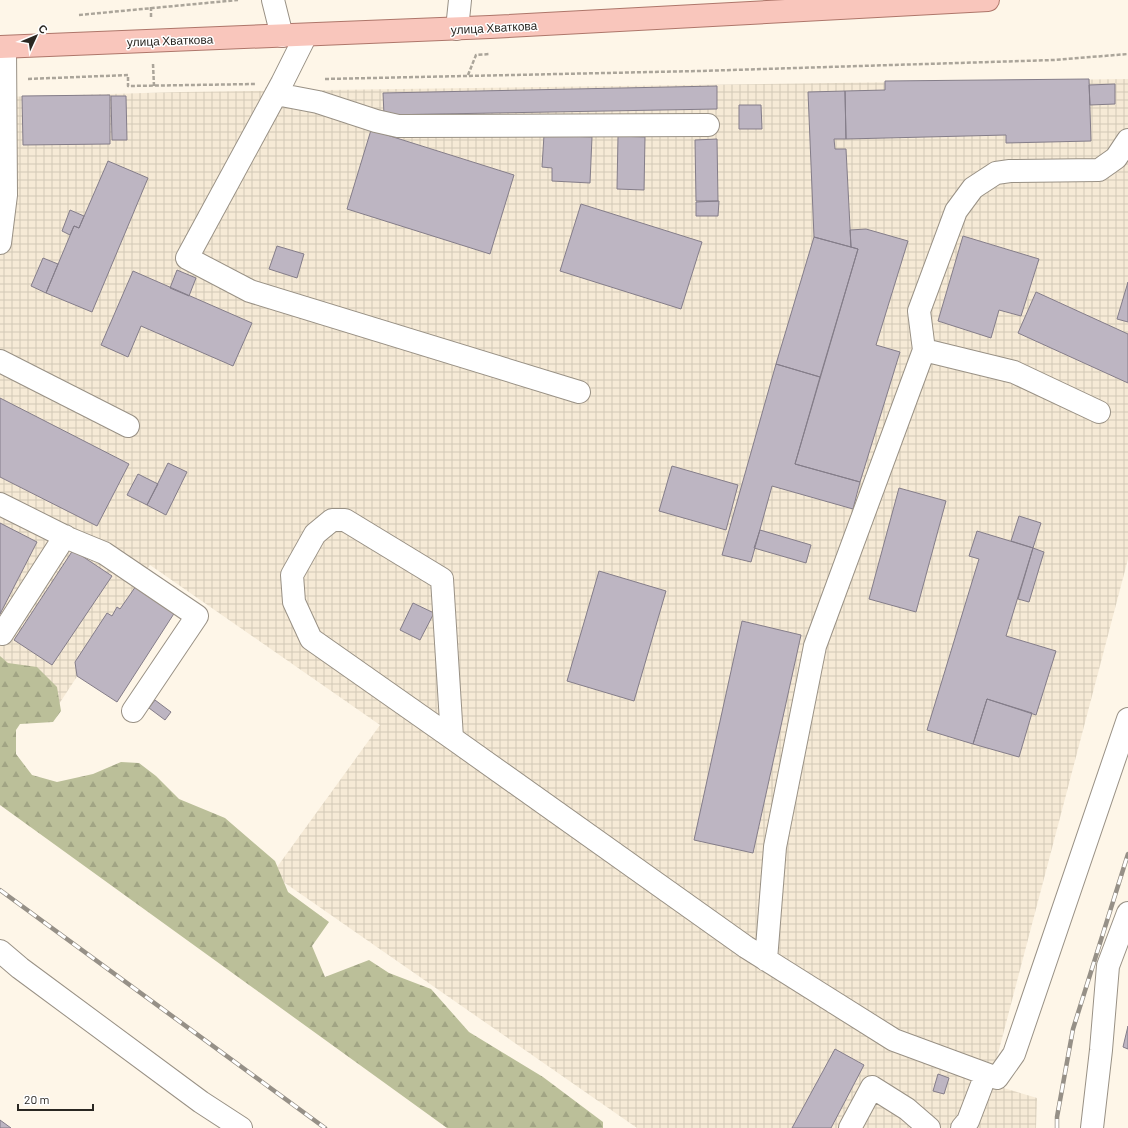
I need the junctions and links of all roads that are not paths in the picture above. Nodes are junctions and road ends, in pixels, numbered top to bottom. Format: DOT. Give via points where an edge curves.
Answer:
graph roads {
  1 [pos="273,0"];
  2 [pos="460,0"];
  3 [pos="988,0"];
  4 [pos="724,8"];
  5 [pos="457,29"];
  6 [pos="306,35"];
  7 [pos="282,36"];
  8 [pos="2,47"];
  9 [pos="279,88"];
  10 [pos="708,124"];
  11 [pos="1128,140"];
  12 [pos="3,195"];
  13 [pos="0,243"];
  14 [pos="924,350"];
  15 [pos="0,361"];
  16 [pos="579,392"];
  17 [pos="1099,412"];
  18 [pos="128,426"];
  19 [pos="0,504"];
  20 [pos="65,536"];
  21 [pos="2,634"];
  22 [pos="133,711"];
  23 [pos="1128,719"];
  24 [pos="452,738"];
  25 [pos="1128,913"];
  26 [pos="0,951"];
  27 [pos="766,960"];
  28 [pos="986,1074"];
  29 [pos="241,1128"];
  30 [pos="850,1128"];
  31 [pos="929,1128"];
  32 [pos="962,1128"];
  33 [pos="1092,1128"];
  1 -- 7 [label="street"];
  2 -- 5 [label="street"];
  3 -- 4 [label="main road, улица Хваткова"];
  4 -- 5 [label="main road, улица Хваткова"];
  5 -- 6 [label="main road, улица Хваткова"];
  6 -- 7 [label="main road, улица Хваткова"];
  6 -- 9 [label="street"];
  7 -- 8 [label="main road, улица Хваткова"];
  8 -- 12 [label="street" via="5,80"];
  9 -- 10 [label="street" via="398,126"];
  9 -- 16 [label="street" via="187,258 250,290"];
  11 -- 14 [label="street" via="1116,158 1099,170 996,173 973,188 956,211 919,310"];
  12 -- 13 [label="street"];
  14 -- 17 [label="street" via="1014,372"];
  14 -- 27 [label="street" via="815,646 775,847"];
  15 -- 18 [label="street"];
  19 -- 20 [label="street"];
  20 -- 21 [label="street"];
  20 -- 22 [label="street" via="104,553 196,616"];
  23 -- 28 [label="street" via="1014,1054 997,1078"];
  24 -- 24 [label="street" via="442,579 345,520 332,520 315,534 292,575 294,602 311,639"];
  24 -- 27 [label="street"];
  25 -- 33 [label="street" via="1108,966"];
  26 -- 29 [label="street" via="195,1097"];
  27 -- 28 [label="street" via="894,1040"];
  28 -- 32 [label="street" via="968,1121"];
  30 -- 31 [label="street" via="872,1087 907,1109"];
}
